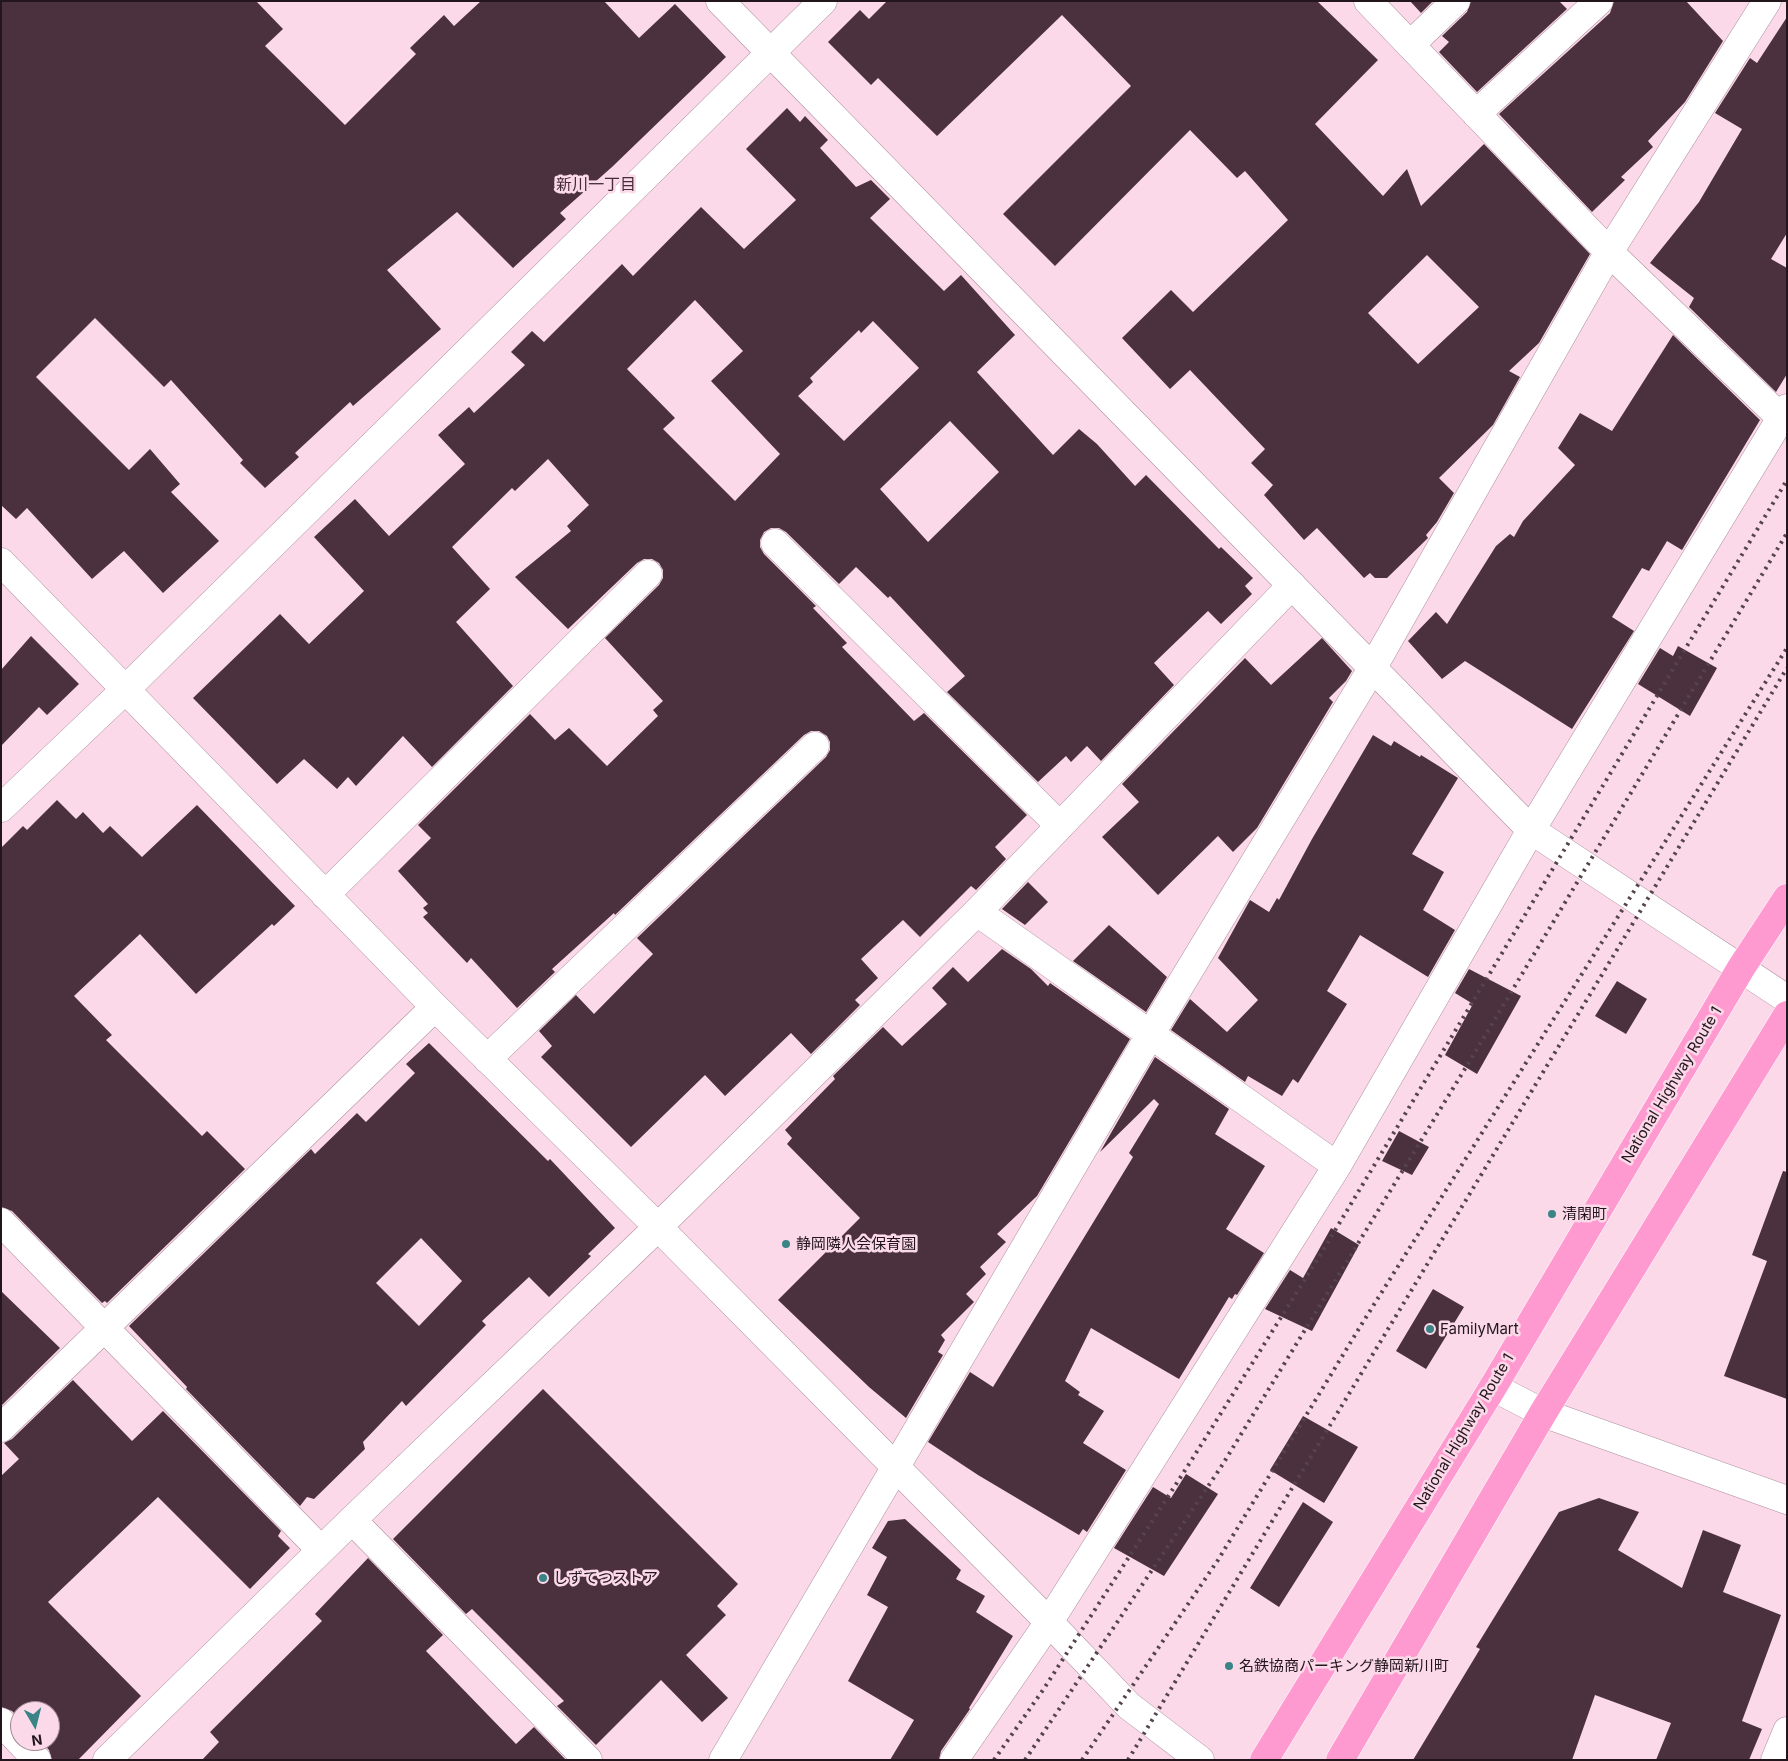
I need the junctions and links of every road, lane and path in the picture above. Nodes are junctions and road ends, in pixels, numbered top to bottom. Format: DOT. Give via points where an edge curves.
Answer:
graph roads {
  1 [pos="720,1"];
  2 [pos="823,1"];
  3 [pos="1368,1"];
  4 [pos="1456,1"];
  5 [pos="1599,1"];
  6 [pos="1767,1"];
  7 [pos="1410,45"];
  8 [pos="770,53"];
  9 [pos="1476,114"];
  10 [pos="1609,252"];
  11 [pos="1784,413"];
  12 [pos="775,543"];
  13 [pos="1,562"];
  14 [pos="648,574"];
  15 [pos="1292,585"];
  16 [pos="1373,667"];
  17 [pos="126,689"];
  18 [pos="815,746"];
  19 [pos="1,808"];
  20 [pos="1060,826"];
  21 [pos="1531,830"];
  22 [pos="325,896"];
  23 [pos="1787,898"];
  24 [pos="977,912"];
  25 [pos="1741,968"];
  26 [pos="1787,999"];
  27 [pos="435,1007"];
  28 [pos="1787,1015"];
  29 [pos="1150,1035"];
  30 [pos="487,1060"];
  31 [pos="1337,1166"];
  32 [pos="1,1222"];
  33 [pos="658,1228"];
  34 [pos="104,1328"];
  35 [pos="1493,1387"];
  36 [pos="1543,1414"];
  37 [pos="1,1428"];
  38 [pos="895,1466"];
  39 [pos="1787,1500"];
  40 [pos="352,1520"];
  41 [pos="321,1550"];
  42 [pos="1049,1622"];
  43 [pos="1,1722"];
  44 [pos="1787,1731"];
  45 [pos="37,1760"];
  46 [pos="107,1760"];
  47 [pos="588,1760"];
  48 [pos="722,1760"];
  49 [pos="954,1760"];
  50 [pos="1200,1760"];
  51 [pos="1264,1760"];
  52 [pos="1340,1760"];
  53 [pos="1775,1760"];
  1 -- 8 [label="street"];
  2 -- 8 [label="street"];
  3 -- 7 [label="street"];
  4 -- 7 [label="street"];
  5 -- 9 [label="street"];
  6 -- 10 [label="street"];
  7 -- 9 [label="street"];
  8 -- 15 [label="street"];
  8 -- 17 [label="street"];
  9 -- 10 [label="street"];
  10 -- 11 [label="street"];
  10 -- 16 [label="street"];
  11 -- 21 [label="street"];
  12 -- 20 [label="street"];
  13 -- 17 [label="street"];
  14 -- 22 [label="street"];
  15 -- 16 [label="street"];
  15 -- 20 [label="street"];
  16 -- 21 [label="street"];
  16 -- 29 [label="street"];
  17 -- 19 [label="street"];
  17 -- 22 [label="street"];
  18 -- 30 [label="street"];
  20 -- 24 [label="street"];
  21 -- 25 [label="street"];
  21 -- 31 [label="street"];
  22 -- 27 [label="street"];
  23 -- 25 [label="highway, National Highway Route 1"];
  24 -- 29 [label="street"];
  24 -- 33 [label="street"];
  25 -- 26 [label="street"];
  25 -- 35 [label="highway, National Highway Route 1"];
  27 -- 30 [label="street"];
  27 -- 34 [label="street"];
  28 -- 36 [label="highway"];
  29 -- 31 [label="street"];
  29 -- 38 [label="street"];
  30 -- 33 [label="street"];
  31 -- 42 [label="street"];
  32 -- 34 [label="street"];
  33 -- 38 [label="street"];
  33 -- 40 [label="street"];
  34 -- 37 [label="street"];
  34 -- 41 [label="street"];
  35 -- 36 [label="street"];
  35 -- 51 [label="highway, National Highway Route 1"];
  36 -- 39 [label="street"];
  36 -- 52 [label="highway"];
  38 -- 42 [label="street"];
  38 -- 48 [label="street"];
  40 -- 41 [label="street"];
  40 -- 47 [label="street"];
  41 -- 46 [label="street"];
  42 -- 49 [label="street"];
  42 -- 50 [label="street" via="1129,1706"];
  43 -- 45 [label="street"];
  44 -- 53 [label="street"];
}
